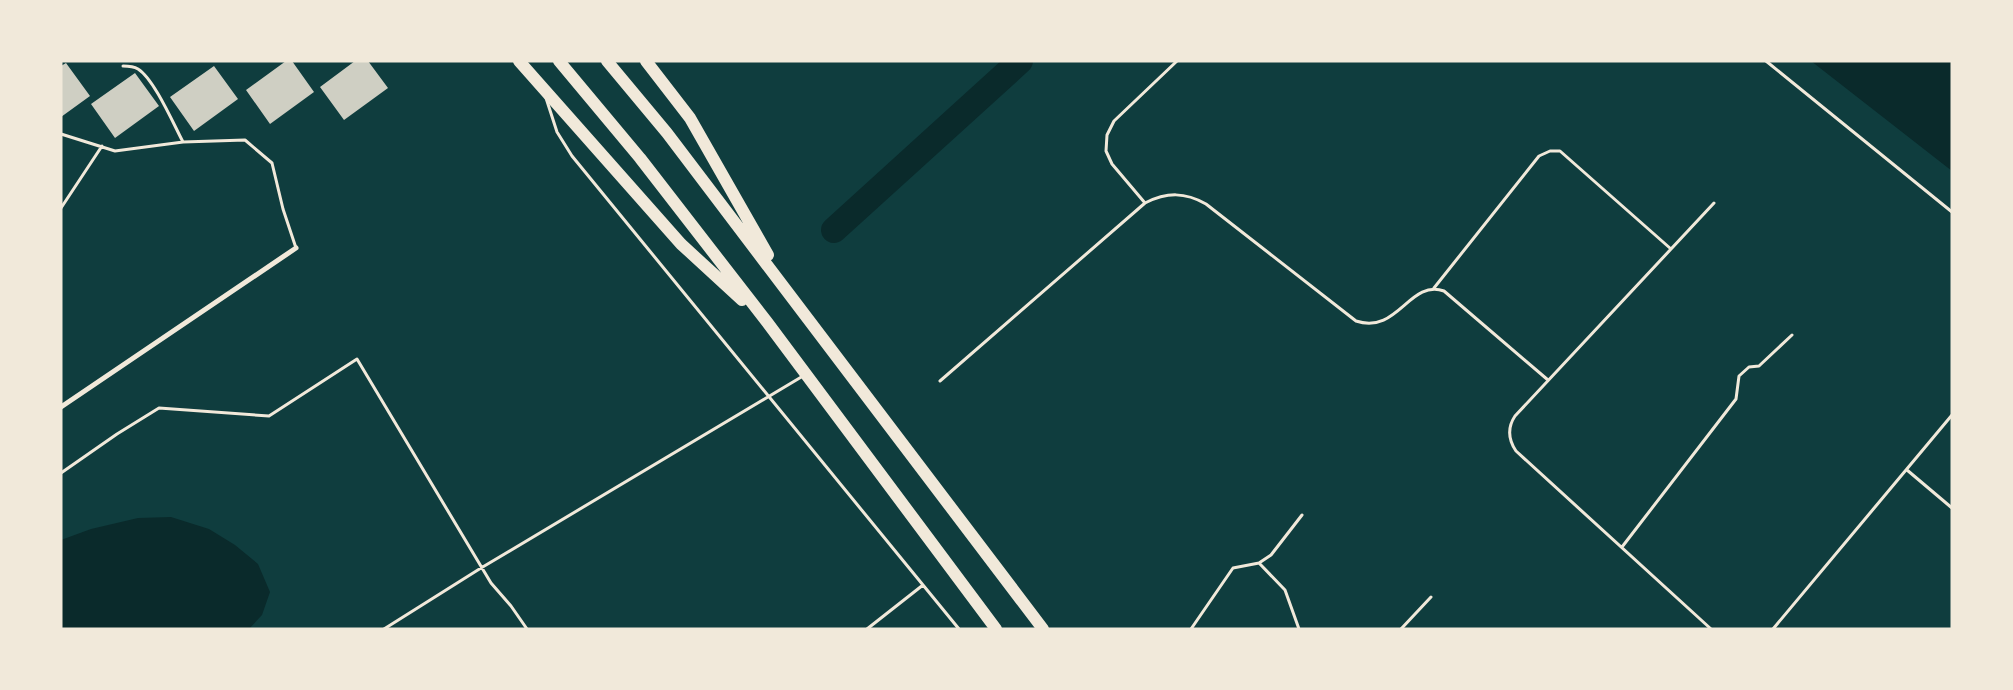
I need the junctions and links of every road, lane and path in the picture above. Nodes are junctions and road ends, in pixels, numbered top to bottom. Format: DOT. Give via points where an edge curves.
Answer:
graph roads {
  1 [pos="519,61"];
  2 [pos="559,61"];
  3 [pos="607,61"];
  4 [pos="646,61"];
  5 [pos="1176,61"];
  6 [pos="1766,61"];
  7 [pos="122,66"];
  8 [pos="545,90"];
  9 [pos="61,134"];
  10 [pos="183,142"];
  11 [pos="102,146"];
  12 [pos="1145,203"];
  13 [pos="1714,203"];
  14 [pos="62,206"];
  15 [pos="1952,212"];
  16 [pos="296,248"];
  17 [pos="1670,249"];
  18 [pos="1433,289"];
  19 [pos="793,299"];
  20 [pos="767,322"];
  21 [pos="1792,335"];
  22 [pos="805,374"];
  23 [pos="1548,380"];
  24 [pos="940,381"];
  25 [pos="769,397"];
  26 [pos="61,407"];
  27 [pos="1952,415"];
  28 [pos="1907,470"];
  29 [pos="61,473"];
  30 [pos="1952,508"];
  31 [pos="1302,515"];
  32 [pos="1622,547"];
  33 [pos="1260,563"];
  34 [pos="481,568"];
  35 [pos="923,585"];
  36 [pos="1430,596"];
  37 [pos="384,629"];
  38 [pos="527,629"];
  39 [pos="867,629"];
  40 [pos="959,629"];
  41 [pos="996,629"];
  42 [pos="1043,629"];
  43 [pos="1191,629"];
  44 [pos="1299,629"];
  45 [pos="1402,629"];
  46 [pos="1711,629"];
  47 [pos="1773,629"];
  1 -- 8 [label="highway"];
  2 -- 20 [label="highway" via="640,158"];
  3 -- 19 [label="highway" via="667,133"];
  4 -- 19 [label="highway" via="690,118"];
  5 -- 12 [label="lane" via="1114,121 1107,135 1106,151 1112,164"];
  6 -- 15 [label="lane"];
  7 -- 10 [label="lane" via="132,66 149,79"];
  8 -- 20 [label="highway" via="681,244"];
  8 -- 25 [label="lane" via="554,125 572,156"];
  9 -- 11 [label="lane"];
  10 -- 11 [label="lane" via="115,150"];
  10 -- 16 [label="lane" via="245,140 272,163"];
  11 -- 14 [label="lane"];
  12 -- 18 [label="lane" via="1156,197 1182,194 1206,204 1362,323 1383,321 1423,291"];
  12 -- 24 [label="lane"];
  13 -- 17 [label="lane"];
  16 -- 26 [label="street"];
  17 -- 18 [label="lane" via="1560,151 1550,151 1539,156"];
  17 -- 23 [label="lane"];
  18 -- 23 [label="lane" via="1448,294"];
  19 -- 42 [label="highway"];
  20 -- 22 [label="highway"];
  21 -- 32 [label="lane" via="1758,366 1749,367 1739,376 1736,399"];
  22 -- 25 [label="lane"];
  22 -- 41 [label="highway"];
  23 -- 32 [label="lane" via="1515,416 1510,440 1516,451"];
  25 -- 34 [label="lane"];
  25 -- 35 [label="lane"];
  27 -- 28 [label="lane"];
  28 -- 30 [label="lane"];
  28 -- 47 [label="lane"];
  29 -- 34 [label="lane" via="159,408 269,416 357,359"];
  31 -- 33 [label="lane" via="1271,555"];
  32 -- 46 [label="lane"];
  33 -- 43 [label="lane" via="1233,568"];
  33 -- 44 [label="lane" via="1285,590"];
  34 -- 37 [label="lane"];
  34 -- 38 [label="lane"];
  35 -- 39 [label="lane"];
  35 -- 40 [label="lane"];
  36 -- 45 [label="lane"];
}
